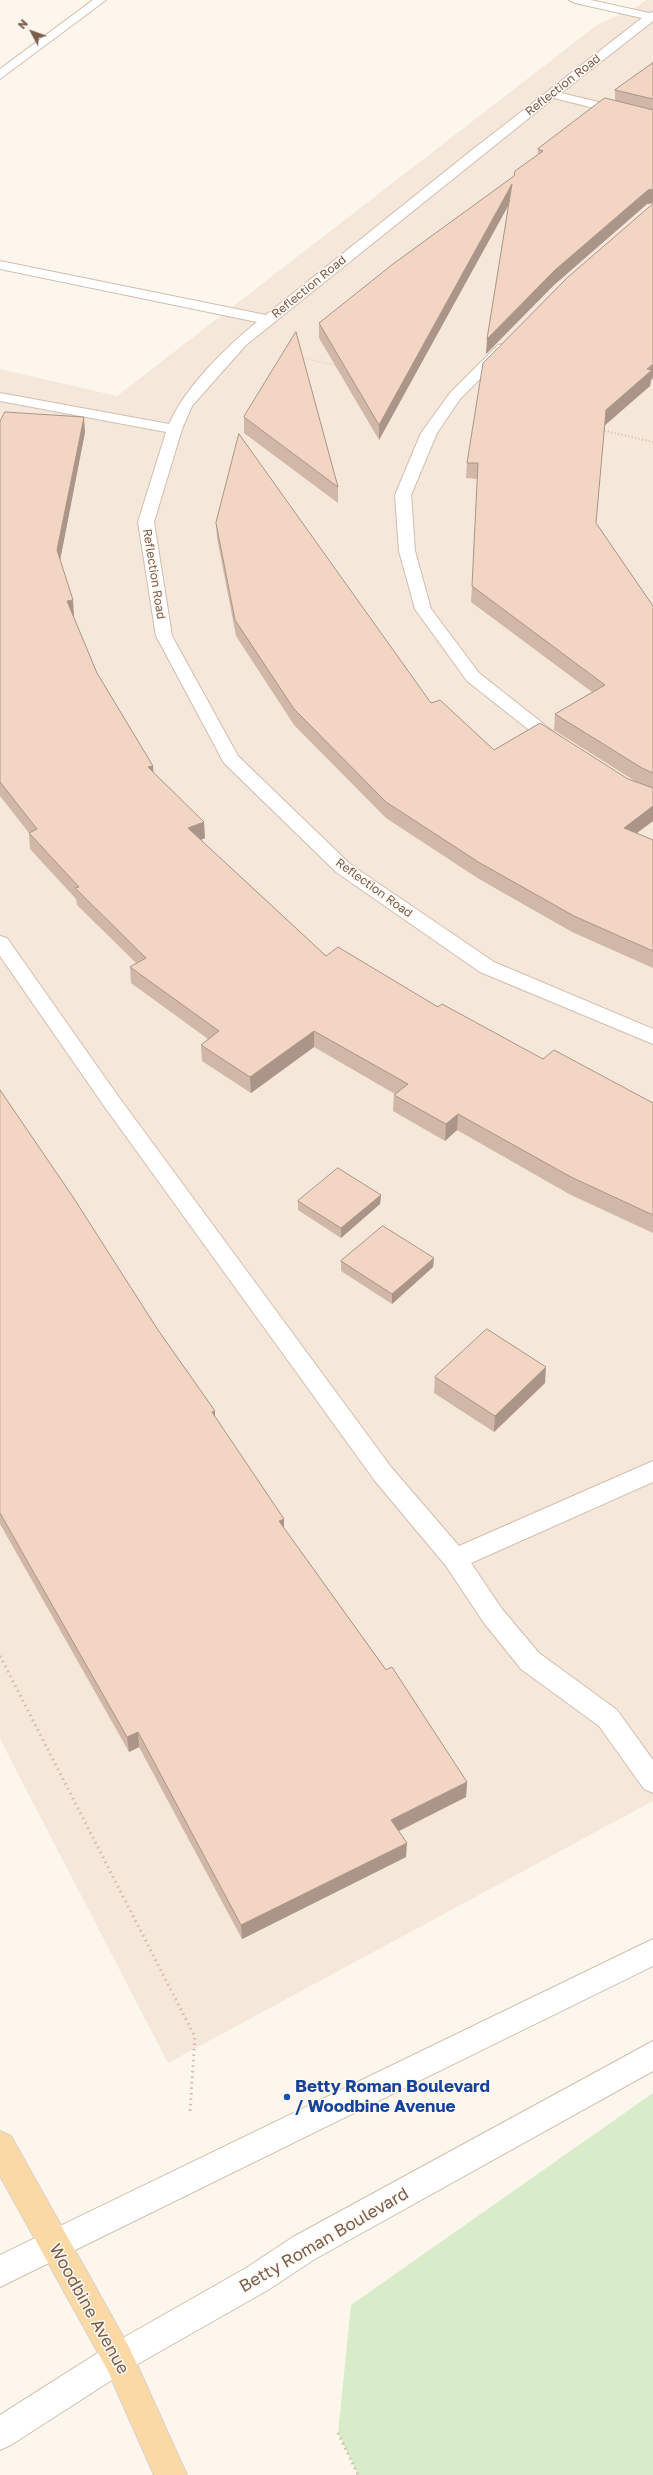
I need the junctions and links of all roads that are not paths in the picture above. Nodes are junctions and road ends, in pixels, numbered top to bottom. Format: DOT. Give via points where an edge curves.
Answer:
graph roads {
  1 [pos="100,0"];
  2 [pos="575,0"];
  3 [pos="652,16"];
  4 [pos="0,75"];
  5 [pos="551,94"];
  6 [pos="653,119"];
  7 [pos="0,265"];
  8 [pos="268,320"];
  9 [pos="516,334"];
  10 [pos="0,397"];
  11 [pos="174,429"];
  12 [pos="568,750"];
  13 [pos="0,942"];
  14 [pos="653,1037"];
  15 [pos="653,1471"];
  16 [pos="455,1559"];
  17 [pos="653,1781"];
  18 [pos="653,1952"];
  19 [pos="653,2055"];
  20 [pos="0,2146"];
  21 [pos="53,2244"];
  22 [pos="0,2272"];
  23 [pos="118,2358"];
  24 [pos="0,2434"];
  25 [pos="171,2475"];
  1 -- 4 [label="street"];
  2 -- 3 [label="street"];
  3 -- 5 [label="street, Reflection Road"];
  5 -- 6 [label="street"];
  5 -- 8 [label="street, Reflection Road"];
  7 -- 8 [label="street"];
  8 -- 11 [label="street, Reflection Road" via="241,342 185,405"];
  9 -- 12 [label="street" via="455,396 430,433 403,496 407,551 423,609 473,677"];
  10 -- 11 [label="street"];
  11 -- 14 [label="street, Reflection Road" via="146,522 164,636 230,760 343,868 487,967"];
  13 -- 16 [label="street" via="115,1107 382,1474"];
  15 -- 16 [label="street" via="625,1486"];
  16 -- 17 [label="street" via="493,1616 530,1661 608,1718"];
  18 -- 21 [label="street"];
  19 -- 23 [label="street, Betty Roman Boulevard" via="304,2248 257,2279"];
  20 -- 21 [label="main road, Woodbine Avenue"];
  21 -- 22 [label="street"];
  21 -- 23 [label="main road, Woodbine Avenue"];
  23 -- 24 [label="street, Betty Roman Boulevard"];
  23 -- 25 [label="main road, Woodbine Avenue"];
}
